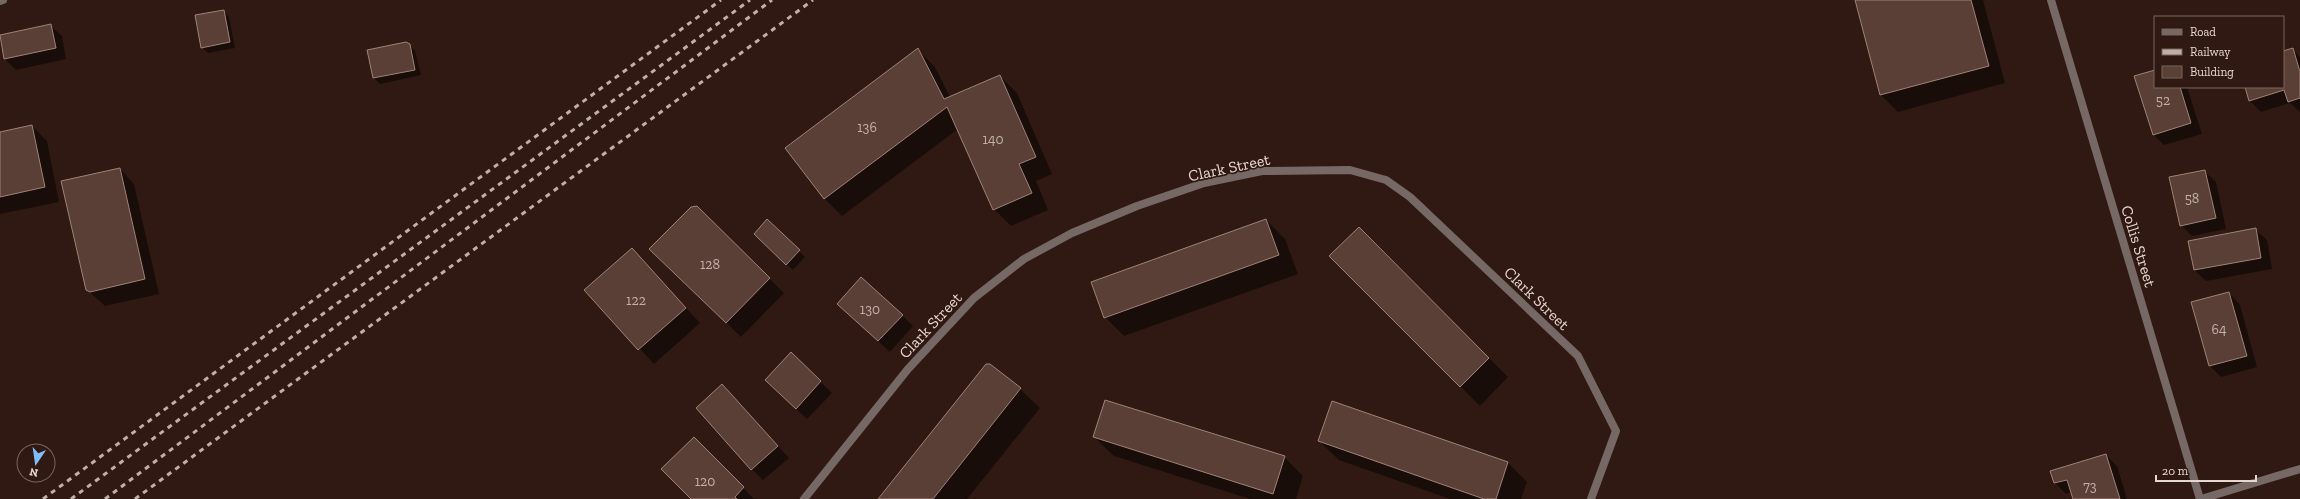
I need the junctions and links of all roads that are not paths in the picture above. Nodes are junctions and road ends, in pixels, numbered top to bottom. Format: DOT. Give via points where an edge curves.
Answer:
graph roads {
  1 [pos="3,0"];
  2 [pos="2051,0"];
  3 [pos="0,1"];
  4 [pos="2300,469"];
  5 [pos="804,499"];
  6 [pos="1591,499"];
  7 [pos="2200,499"];
  1 -- 3 [label="street"];
  2 -- 7 [label="street, Collis Street"];
  4 -- 7 [label="street"];
  5 -- 6 [label="street, Clark Street" via="908,369 974,298 1024,259 1072,233 1137,206 1204,183 1262,171 1350,170 1386,180 1410,197 1578,356 1616,431"];
}
